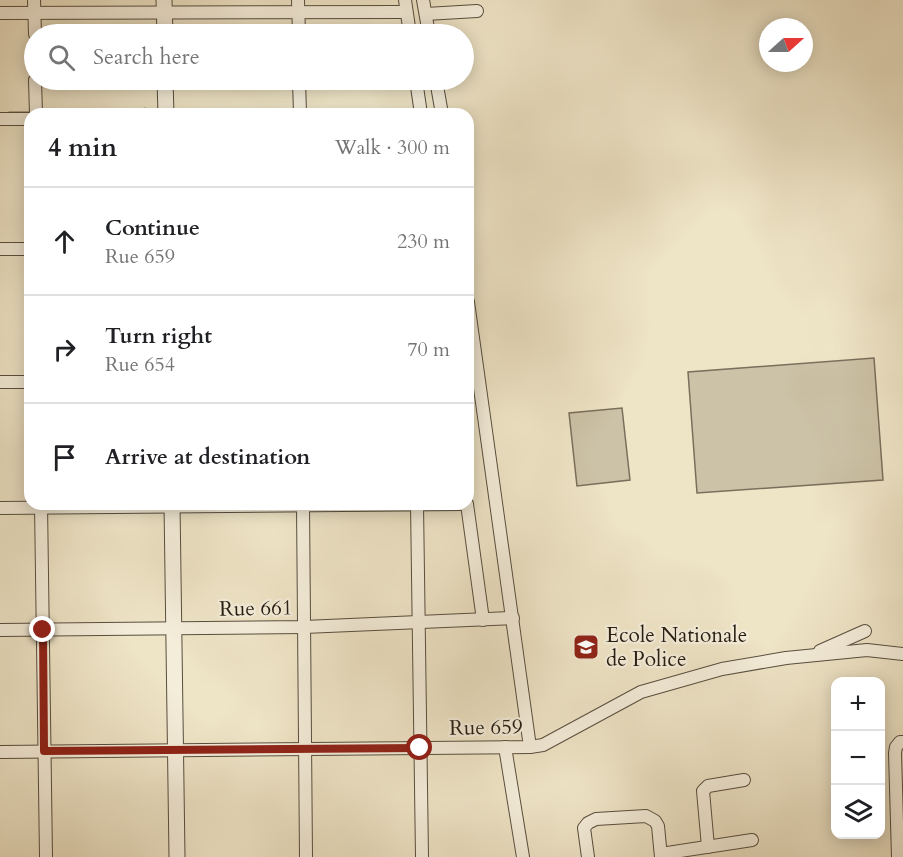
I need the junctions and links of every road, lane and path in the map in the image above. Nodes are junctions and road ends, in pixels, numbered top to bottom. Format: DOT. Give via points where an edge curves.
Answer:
graph roads {
  1 [pos="423,0"];
  2 [pos="34,6"];
  3 [pos="164,6"];
  4 [pos="299,6"];
  5 [pos="406,6"];
  6 [pos="477,11"];
  7 [pos="0,13"];
  8 [pos="426,14"];
  9 [pos="35,24"];
  10 [pos="165,24"];
  11 [pos="299,24"];
  12 [pos="409,24"];
  13 [pos="428,24"];
  14 [pos="35,90"];
  15 [pos="165,90"];
  16 [pos="299,90"];
  17 [pos="417,90"];
  18 [pos="437,90"];
  19 [pos="36,108"];
  20 [pos="166,108"];
  21 [pos="300,108"];
  22 [pos="420,108"];
  23 [pos="440,108"];
  24 [pos="0,119"];
  25 [pos="24,119"];
  26 [pos="0,249"];
  27 [pos="24,249"];
  28 [pos="24,381"];
  29 [pos="0,382"];
  30 [pos="474,383"];
  31 [pos="24,507"];
  32 [pos="0,508"];
  33 [pos="41,510"];
  34 [pos="172,510"];
  35 [pos="303,510"];
  36 [pos="417,510"];
  37 [pos="466,510"];
  38 [pos="513,618"];
  39 [pos="483,620"];
  40 [pos="419,622"];
  41 [pos="304,627"];
  42 [pos="174,629"];
  43 [pos="0,630"];
  44 [pos="43,630"];
  45 [pos="866,631"];
  46 [pos="903,654"];
  47 [pos="810,656"];
  48 [pos="903,742"];
  49 [pos="505,747"];
  50 [pos="530,747"];
  51 [pos="420,748"];
  52 [pos="305,749"];
  53 [pos="175,750"];
  54 [pos="44,751"];
  55 [pos="0,752"];
  56 [pos="744,780"];
  57 [pos="752,840"];
  58 [pos="708,847"];
  59 [pos="661,856"];
  60 [pos="46,857"];
  61 [pos="177,857"];
  62 [pos="306,857"];
  63 [pos="422,857"];
  64 [pos="524,857"];
  65 [pos="588,857"];
  66 [pos="898,857"];
  1 -- 8 [label="street"];
  2 -- 3 [label="street"];
  2 -- 7 [label="street"];
  2 -- 9 [label="street"];
  3 -- 4 [label="street"];
  3 -- 10 [label="street"];
  4 -- 5 [label="street"];
  4 -- 11 [label="street"];
  5 -- 12 [label="street"];
  6 -- 8 [label="street"];
  8 -- 13 [label="street"];
  14 -- 19 [label="street"];
  15 -- 20 [label="street"];
  16 -- 21 [label="street"];
  17 -- 22 [label="street"];
  18 -- 23 [label="street"];
  24 -- 25 [label="street"];
  26 -- 27 [label="street"];
  28 -- 29 [label="street"];
  30 -- 38 [label="street"];
  31 -- 32 [label="street"];
  33 -- 44 [label="street"];
  34 -- 42 [label="street"];
  35 -- 41 [label="street"];
  36 -- 40 [label="street"];
  37 -- 39 [label="street"];
  38 -- 39 [label="street, Rue 661"];
  38 -- 50 [label="street"];
  39 -- 40 [label="street, Rue 661"];
  40 -- 41 [label="street, Rue 661"];
  40 -- 51 [label="street"];
  41 -- 42 [label="street, Rue 661"];
  41 -- 52 [label="street"];
  42 -- 44 [label="street, Rue 661"];
  42 -- 53 [label="street"];
  43 -- 44 [label="street, Rue 661"];
  44 -- 54 [label="street"];
  45 -- 47 [label="street, Rue 659"];
  46 -- 47 [label="street, Rue 659" via="867,650"];
  47 -- 50 [label="street, Rue 659" via="722,669 641,692 543,745"];
  48 -- 66 [label="street" via="895,753"];
  49 -- 50 [label="street, Rue 659"];
  49 -- 51 [label="street, Rue 659"];
  49 -- 64 [label="street"];
  51 -- 52 [label="street, Rue 659"];
  51 -- 63 [label="street"];
  52 -- 53 [label="street, Rue 659"];
  52 -- 62 [label="street"];
  53 -- 54 [label="street, Rue 659"];
  53 -- 61 [label="street"];
  54 -- 55 [label="street, Rue 659"];
  54 -- 60 [label="street"];
  56 -- 58 [label="street" via="708,786 703,791"];
  57 -- 58 [label="street"];
  58 -- 59 [label="street"];
  59 -- 65 [label="street" via="658,826 646,816 596,819 588,823 584,828"];
}
